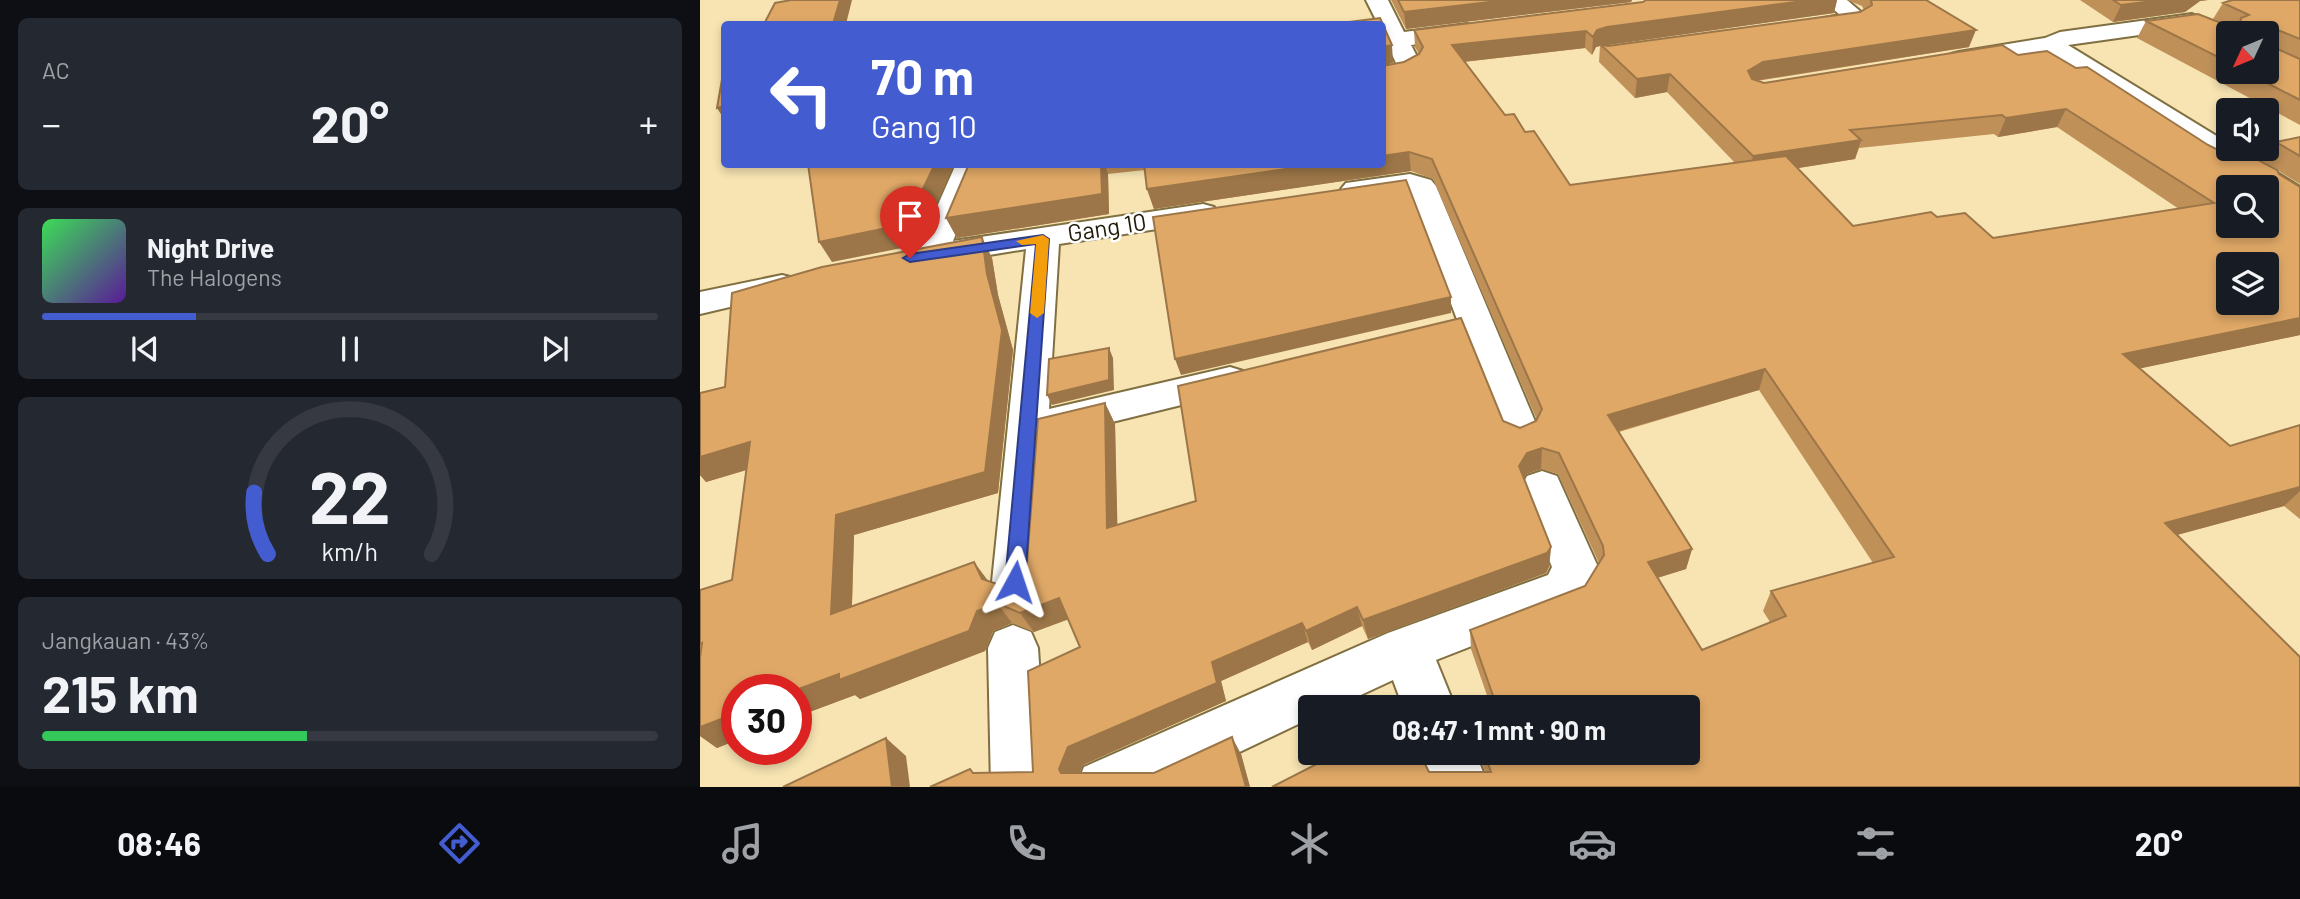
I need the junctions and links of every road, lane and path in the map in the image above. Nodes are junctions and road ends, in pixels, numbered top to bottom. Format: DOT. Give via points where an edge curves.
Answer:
graph roads {
  1 [pos="1377,0"];
  2 [pos="1834,0"];
  3 [pos="1491,28"];
  4 [pos="2216,28"];
  5 [pos="1796,29"];
  6 [pos="1396,40"];
  7 [pos="2051,43"];
  8 [pos="1934,63"];
  9 [pos="1386,74"];
  10 [pos="968,168"];
  11 [pos="1340,183"];
  12 [pos="2300,200"];
  13 [pos="1231,209"];
  14 [pos="1043,239"];
  15 [pos="816,278"];
  16 [pos="700,303"];
  17 [pos="1257,373"];
  18 [pos="1028,428"];
  19 [pos="1519,431"];
  20 [pos="1542,488"];
  21 [pos="1015,582"];
  22 [pos="1013,648"];
  23 [pos="1406,649"];
  24 [pos="1424,695"];
  25 [pos="1452,765"];
  26 [pos="1019,787"];
  27 [pos="1104,787"];
  28 [pos="1461,787"];
  1 -- 6 [label="street"];
  2 -- 5 [label="street" via="1856,16 1855,20"];
  3 -- 6 [label="street"];
  4 -- 7 [label="street" via="2200,15"];
  6 -- 9 [label="street" via="1410,66"];
  7 -- 8 [label="street"];
  7 -- 12 [label="street"];
  10 -- 14 [label="street, Gang 10" via="919,257"];
  11 -- 19 [label="street" via="1421,186 1460,325"];
  13 -- 14 [label="street, Gang 10"];
  14 -- 18 [label="street"];
  15 -- 16 [label="street"];
  17 -- 18 [label="street"];
  18 -- 21 [label="street"];
  20 -- 23 [label="street" via="1575,567 1570,584"];
  22 -- 26 [label="street"];
  23 -- 24 [label="street"];
  23 -- 27 [label="street"];
  25 -- 28 [label="street"];
}
